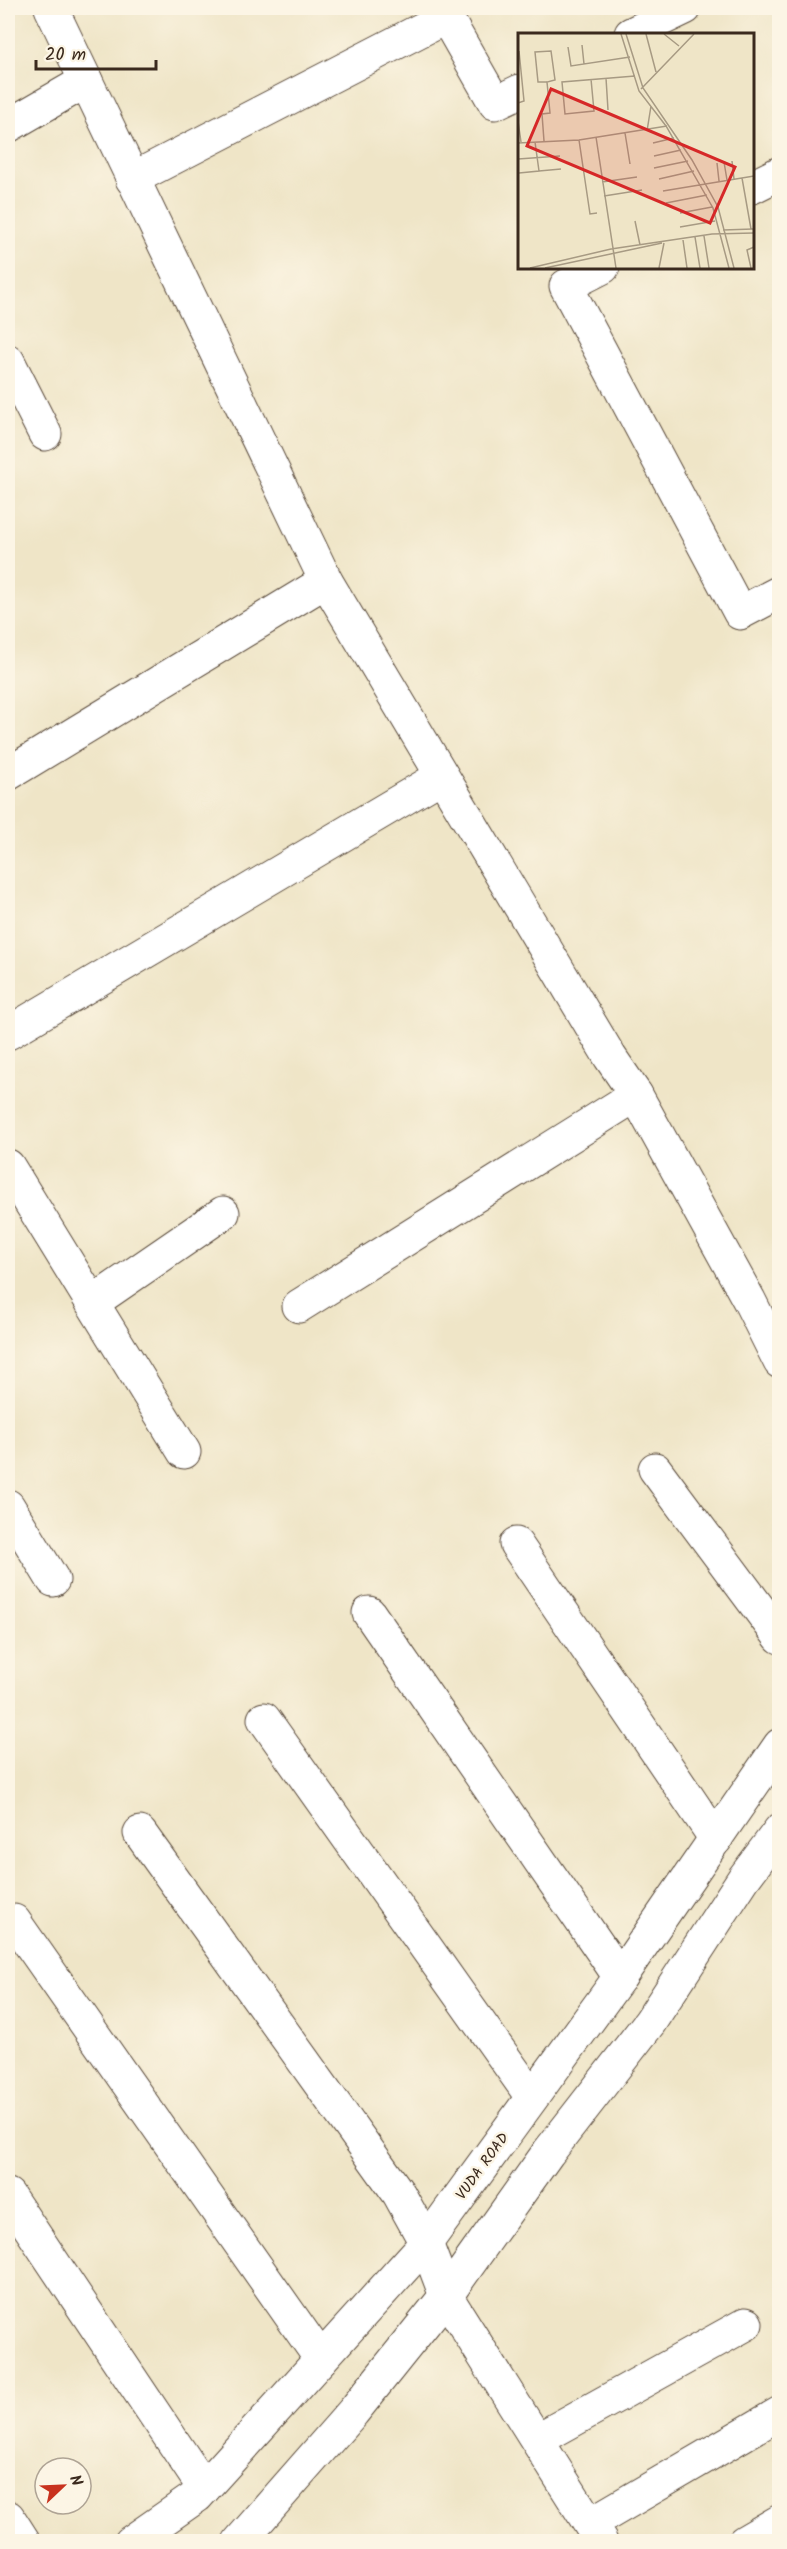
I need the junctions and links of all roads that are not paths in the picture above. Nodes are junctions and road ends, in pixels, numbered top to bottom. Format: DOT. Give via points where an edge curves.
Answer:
graph roads {
  1 [pos="51,8"];
  2 [pos="669,11"];
  3 [pos="633,33"];
  4 [pos="86,81"];
  5 [pos="518,92"];
  6 [pos="8,126"];
  7 [pos="780,173"];
  8 [pos="132,179"];
  9 [pos="754,186"];
  10 [pos="601,268"];
  11 [pos="8,361"];
  12 [pos="45,434"];
  13 [pos="326,581"];
  14 [pos="780,592"];
  15 [pos="8,774"];
  16 [pos="442,776"];
  17 [pos="8,1033"];
  18 [pos="636,1095"];
  19 [pos="8,1166"];
  20 [pos="223,1213"];
  21 [pos="92,1303"];
  22 [pos="300,1306"];
  23 [pos="775,1344"];
  24 [pos="184,1452"];
  25 [pos="655,1469"];
  26 [pos="8,1506"];
  27 [pos="516,1544"];
  28 [pos="53,1580"];
  29 [pos="369,1613"];
  30 [pos="780,1637"];
  31 [pos="264,1719"];
  32 [pos="780,1745"];
  33 [pos="780,1830"];
  34 [pos="140,1833"];
  35 [pos="716,1839"];
  36 [pos="14,1921"];
  37 [pos="620,1977"];
  38 [pos="532,2097"];
  39 [pos="8,2195"];
  40 [pos="426,2243"];
  41 [pos="446,2295"];
  42 [pos="746,2324"];
  43 [pos="321,2359"];
  44 [pos="780,2413"];
  45 [pos="537,2440"];
  46 [pos="204,2488"];
  47 [pos="8,2517"];
  48 [pos="780,2522"];
  49 [pos="596,2533"];
  50 [pos="24,2541"];
  51 [pos="131,2541"];
  52 [pos="239,2541"];
  53 [pos="744,2541"];
  1 -- 4 [label="street"];
  2 -- 3 [label="street"];
  4 -- 6 [label="street"];
  4 -- 8 [label="street"];
  5 -- 8 [label="street" via="495,103 446,17"];
  7 -- 9 [label="street"];
  8 -- 13 [label="street"];
  10 -- 14 [label="street" via="566,286 741,613"];
  11 -- 12 [label="street"];
  13 -- 15 [label="street"];
  13 -- 16 [label="street"];
  16 -- 17 [label="street"];
  16 -- 18 [label="street"];
  18 -- 22 [label="street"];
  18 -- 23 [label="street"];
  19 -- 21 [label="street"];
  20 -- 21 [label="street"];
  21 -- 24 [label="street"];
  25 -- 30 [label="street"];
  26 -- 28 [label="street"];
  27 -- 35 [label="street"];
  29 -- 37 [label="street"];
  31 -- 38 [label="street"];
  32 -- 35 [label="street, VUDA ROAD"];
  33 -- 41 [label="street" via="650,2022 548,2153"];
  34 -- 40 [label="street" via="399,2194"];
  35 -- 37 [label="street, VUDA ROAD"];
  36 -- 43 [label="street"];
  37 -- 38 [label="street, VUDA ROAD"];
  38 -- 40 [label="street, VUDA ROAD"];
  39 -- 46 [label="street"];
  40 -- 41 [label="street"];
  40 -- 43 [label="street, VUDA ROAD"];
  41 -- 45 [label="street"];
  41 -- 52 [label="street" via="353,2412"];
  42 -- 45 [label="street"];
  43 -- 46 [label="street, VUDA ROAD"];
  44 -- 49 [label="street"];
  45 -- 49 [label="street"];
  46 -- 51 [label="street, VUDA ROAD"];
  47 -- 50 [label="street"];
  48 -- 53 [label="street"];
}
